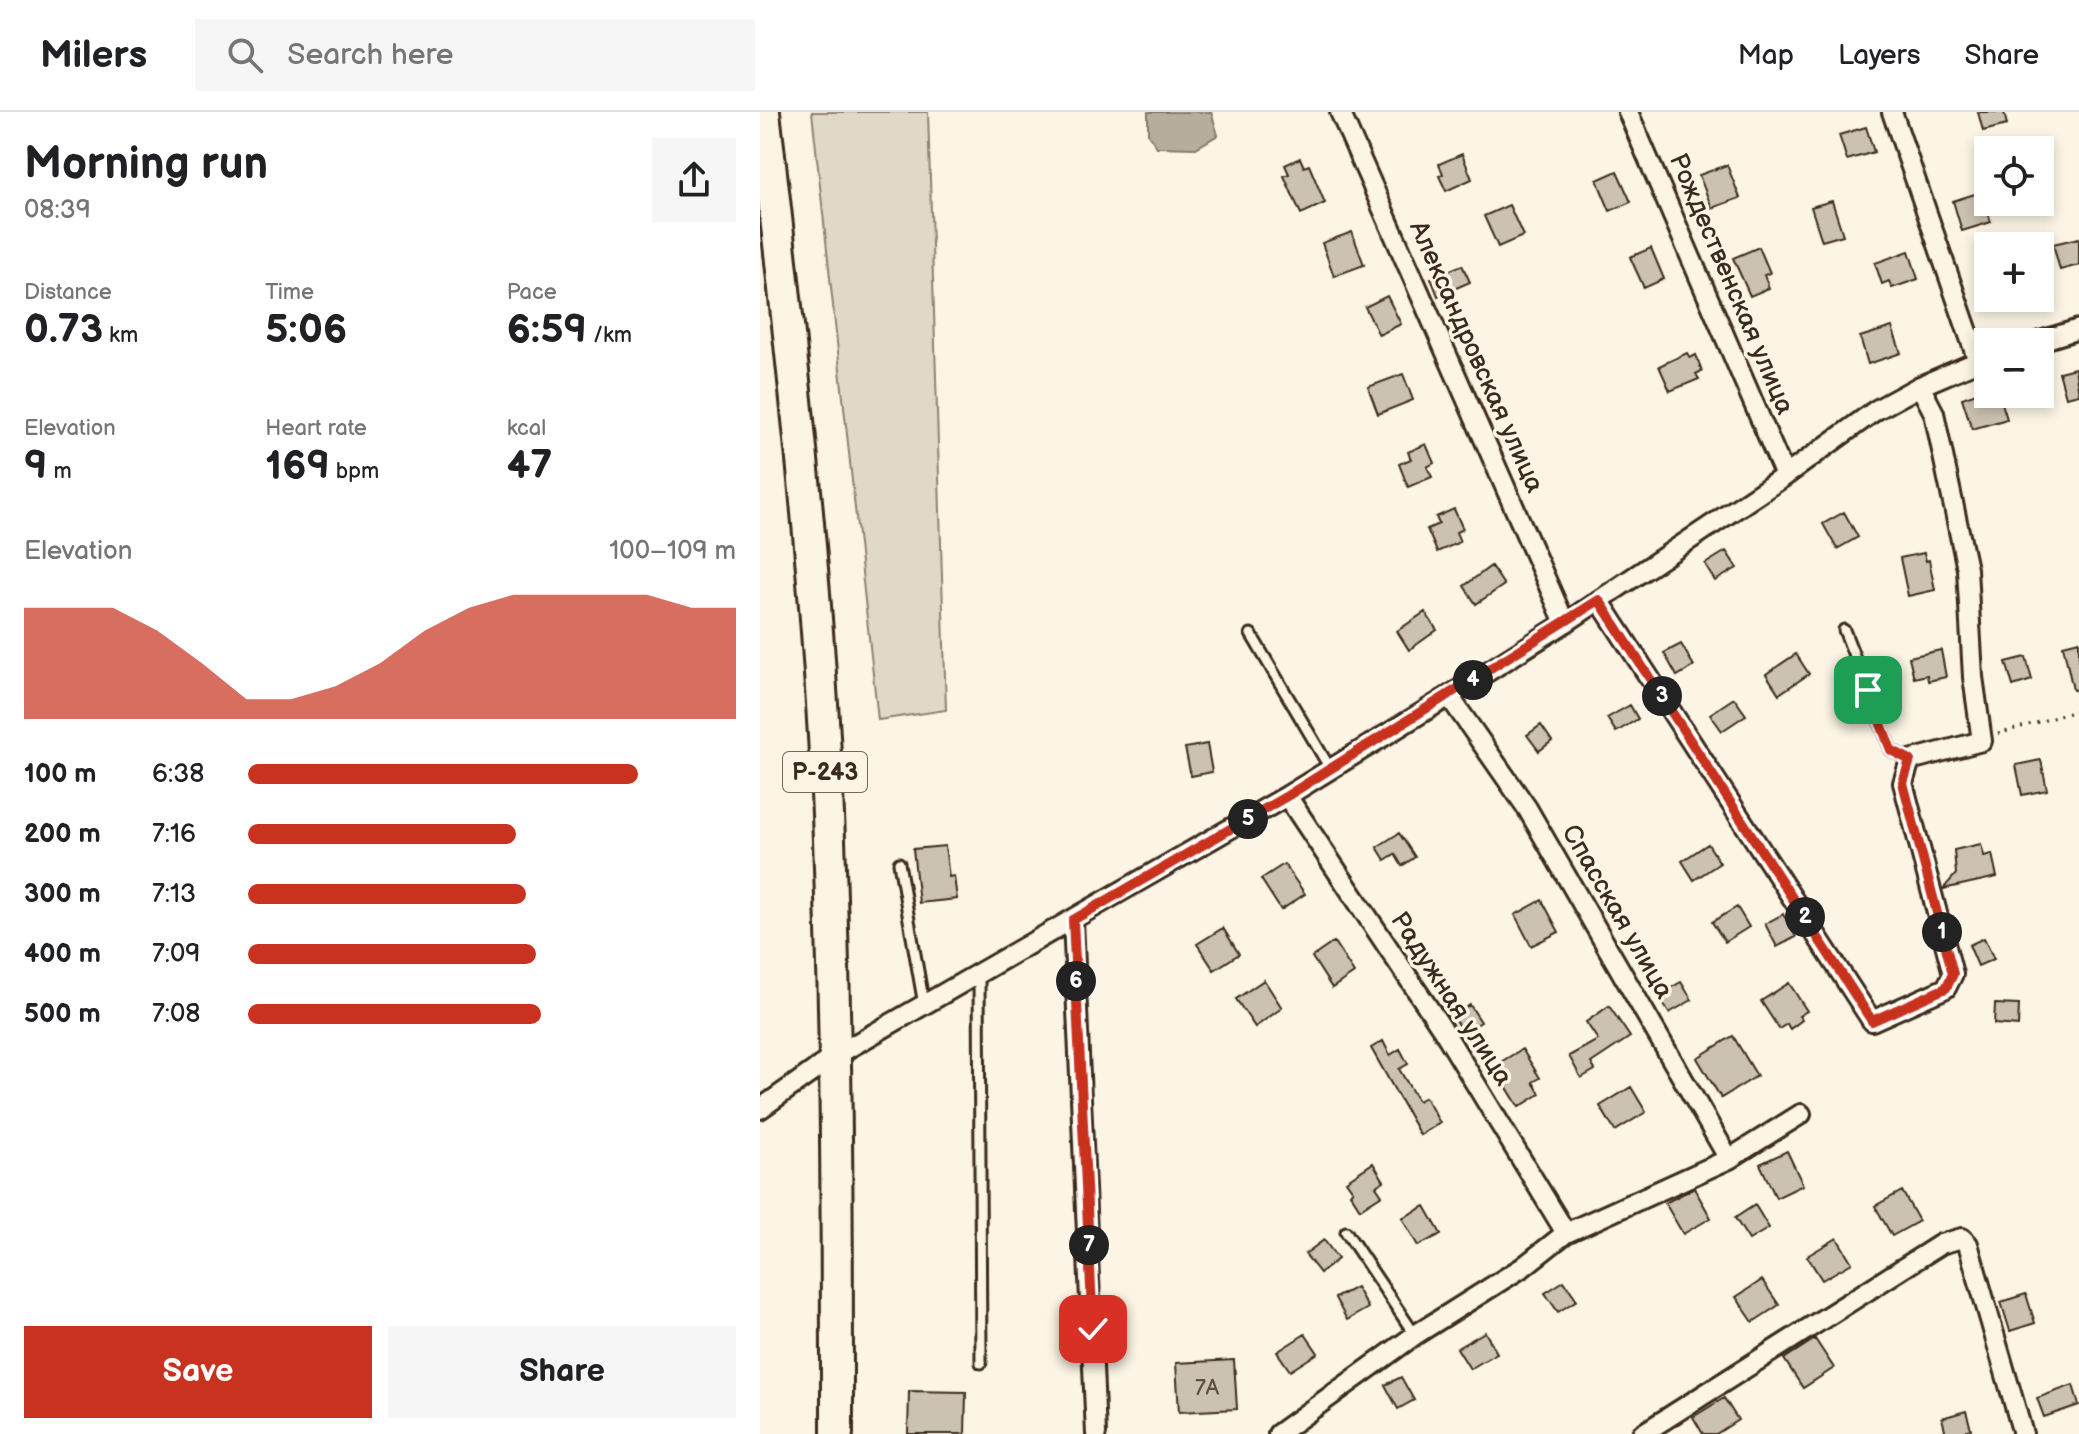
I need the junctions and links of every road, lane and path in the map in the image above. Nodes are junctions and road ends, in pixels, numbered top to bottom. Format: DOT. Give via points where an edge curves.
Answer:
graph roads {
  1 [pos="764,112"];
  2 [pos="1340,112"];
  3 [pos="1628,112"];
  4 [pos="1892,112"];
  5 [pos="2079,329"];
  6 [pos="1974,335"];
  7 [pos="2054,337"];
  8 [pos="1974,363"];
  9 [pos="1920,386"];
  10 [pos="1785,476"];
  11 [pos="1599,600"];
  12 [pos="1565,623"];
  13 [pos="1844,630"];
  14 [pos="1251,634"];
  15 [pos="1449,696"];
  16 [pos="2079,710"];
  17 [pos="1982,741"];
  18 [pos="1910,760"];
  19 [pos="1331,770"];
  20 [pos="1287,796"];
  21 [pos="899,863"];
  22 [pos="1073,920"];
  23 [pos="979,973"];
  24 [pos="924,1005"];
  25 [pos="833,1057"];
  26 [pos="760,1109"];
  27 [pos="1801,1114"];
  28 [pos="1729,1159"];
  29 [pos="1346,1232"];
  30 [pos="1566,1233"];
  31 [pos="1415,1335"];
  32 [pos="981,1363"];
  33 [pos="837,1434"];
  34 [pos="1096,1434"];
  35 [pos="1278,1434"];
  36 [pos="1642,1434"];
  37 [pos="2023,1434"];
  1 -- 25 [label="highway, Р-243" via="808,507 830,867"];
  2 -- 12 [label="street, Александровская улица"];
  3 -- 10 [label="street, Рождественская улица"];
  4 -- 6 [label="street"];
  5 -- 7 [label="street"];
  8 -- 9 [label="street"];
  9 -- 10 [label="street" via="1876,410"];
  9 -- 17 [label="street" via="1934,413 1967,569"];
  10 -- 11 [label="street"];
  11 -- 12 [label="street"];
  11 -- 18 [label="street" via="1872,1021 1946,988 1953,974 1903,783"];
  12 -- 15 [label="street"];
  13 -- 18 [label="lane" via="1891,750"];
  14 -- 19 [label="lane"];
  15 -- 19 [label="street"];
  15 -- 28 [label="street, Спасская улица" via="1527,808"];
  16 -- 17 [label="path"];
  17 -- 18 [label="street"];
  19 -- 20 [label="street"];
  20 -- 22 [label="street"];
  20 -- 30 [label="street, Радужная улица" via="1443,1030"];
  21 -- 24 [label="lane"];
  22 -- 23 [label="street"];
  22 -- 34 [label="street"];
  23 -- 24 [label="street"];
  23 -- 32 [label="lane"];
  24 -- 25 [label="street"];
  25 -- 26 [label="street"];
  25 -- 33 [label="highway, Р-243"];
  27 -- 28 [label="street"];
  28 -- 30 [label="street"];
  29 -- 31 [label="lane"];
  30 -- 31 [label="street" via="1523,1267"];
  31 -- 35 [label="street"];
  36 -- 37 [label="street" via="1941,1244 1962,1238"];
}
